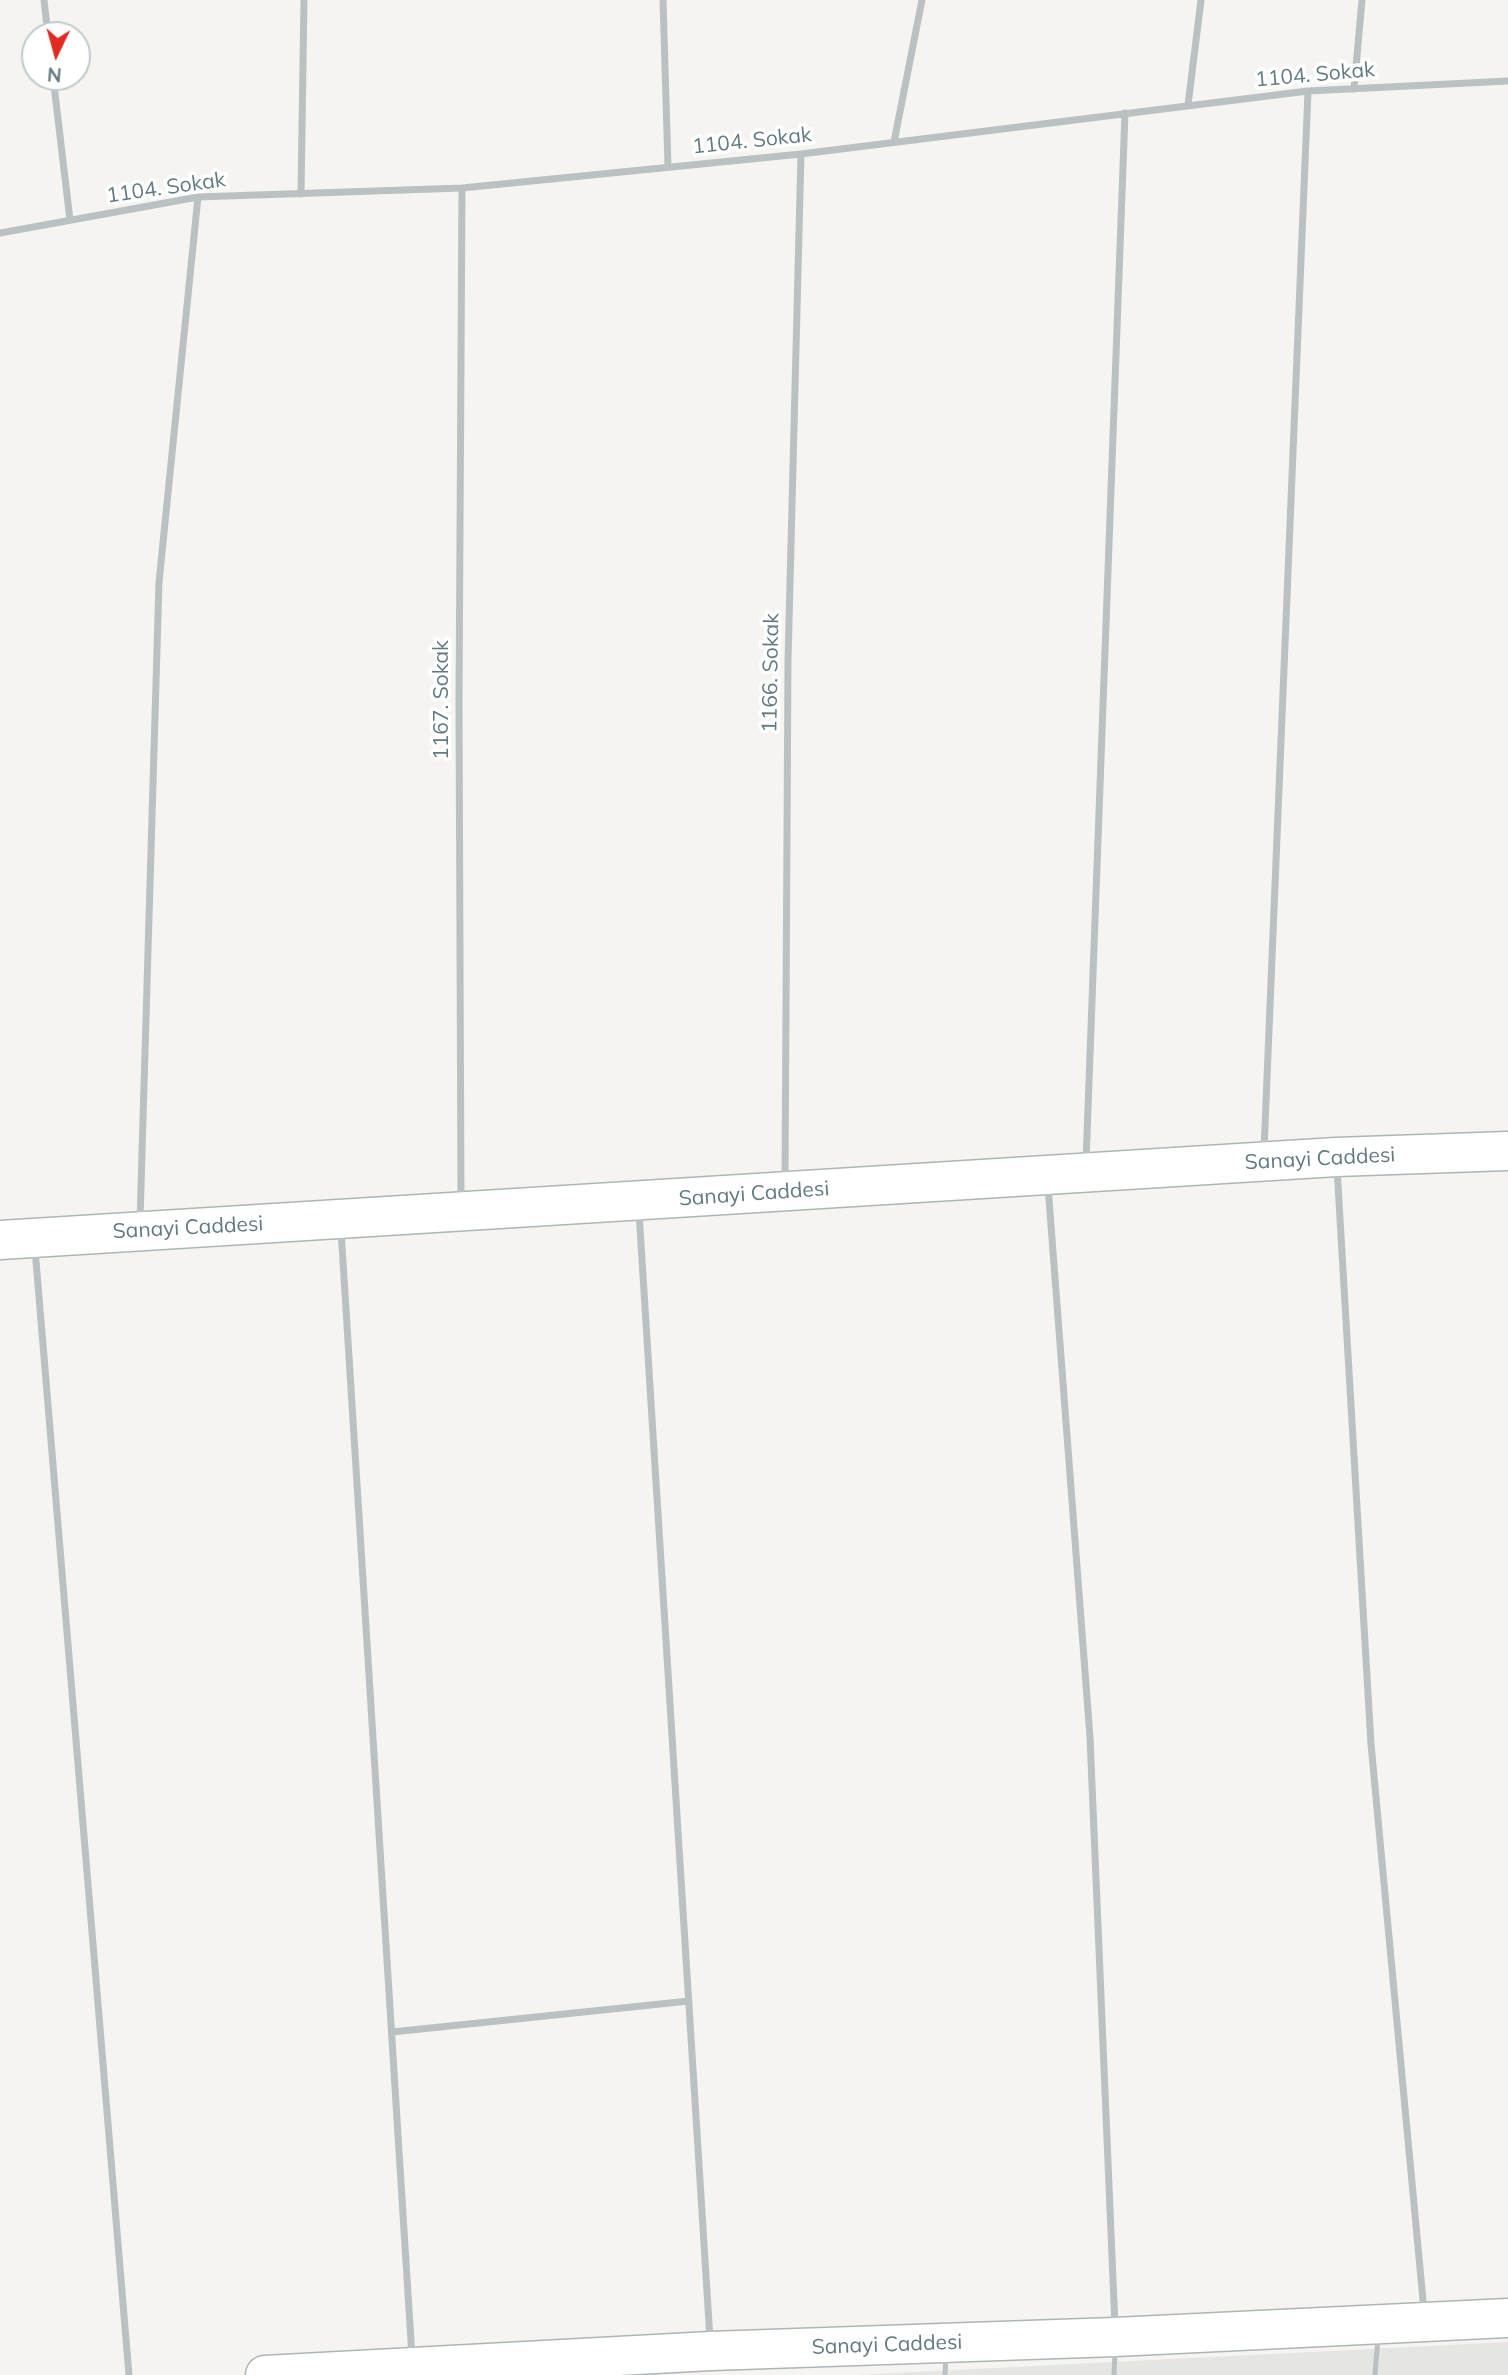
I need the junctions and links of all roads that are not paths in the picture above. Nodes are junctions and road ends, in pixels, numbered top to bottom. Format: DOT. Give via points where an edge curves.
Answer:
graph roads {
  1 [pos="44,0"];
  2 [pos="304,0"];
  3 [pos="663,0"];
  4 [pos="922,0"];
  5 [pos="1201,0"];
  6 [pos="1362,0"];
  7 [pos="46,21"];
  8 [pos="1508,81"];
  9 [pos="1354,89"];
  10 [pos="55,91"];
  11 [pos="1308,91"];
  12 [pos="1188,106"];
  13 [pos="1125,113"];
  14 [pos="894,142"];
  15 [pos="800,154"];
  16 [pos="668,167"];
  17 [pos="462,188"];
  18 [pos="301,194"];
  19 [pos="198,197"];
  20 [pos="70,220"];
  21 [pos="0,233"];
  22 [pos="1508,1151"];
  23 [pos="1336,1157"];
  24 [pos="1263,1161"];
  25 [pos="1086,1172"];
  26 [pos="1047,1175"];
  27 [pos="785,1192"];
  28 [pos="638,1201"];
  29 [pos="461,1212"];
  30 [pos="340,1219"];
  31 [pos="140,1231"];
  32 [pos="17,1239"];
  33 [pos="689,2001"];
  34 [pos="392,2032"];
  35 [pos="1508,2318"];
  36 [pos="1424,2321"];
  37 [pos="1378,2323"];
  38 [pos="1115,2337"];
  39 [pos="711,2351"];
  40 [pos="946,2359"];
  41 [pos="413,2367"];
  42 [pos="128,2375"];
  43 [pos="265,2375"];
  44 [pos="1114,2375"];
  45 [pos="1375,2375"];
  1 -- 7 [label="street"];
  2 -- 18 [label="street"];
  3 -- 16 [label="street"];
  4 -- 14 [label="street"];
  5 -- 12 [label="street"];
  6 -- 9 [label="street"];
  8 -- 9 [label="street, 1104. Sokak"];
  9 -- 11 [label="street, 1104. Sokak"];
  10 -- 20 [label="street"];
  11 -- 12 [label="street, 1104. Sokak"];
  11 -- 24 [label="street"];
  12 -- 13 [label="street, 1104. Sokak"];
  13 -- 14 [label="street, 1104. Sokak"];
  13 -- 25 [label="street"];
  14 -- 15 [label="street, 1104. Sokak"];
  15 -- 16 [label="street, 1104. Sokak"];
  15 -- 27 [label="street, 1166. Sokak" via="788,661"];
  16 -- 17 [label="street, 1104. Sokak"];
  17 -- 18 [label="street, 1104. Sokak"];
  17 -- 29 [label="street, 1167. Sokak"];
  18 -- 19 [label="street, 1104. Sokak"];
  19 -- 20 [label="street, 1104. Sokak"];
  19 -- 31 [label="street" via="159,582"];
  20 -- 21 [label="street, 1104. Sokak"];
  22 -- 23 [label="street, Sanayi Caddesi"];
  23 -- 24 [label="street, Sanayi Caddesi"];
  23 -- 36 [label="street" via="1371,1744"];
  24 -- 25 [label="street, Sanayi Caddesi"];
  25 -- 26 [label="street, Sanayi Caddesi"];
  26 -- 27 [label="street, Sanayi Caddesi"];
  26 -- 38 [label="street" via="1090,1737"];
  27 -- 28 [label="street, Sanayi Caddesi"];
  28 -- 29 [label="street, Sanayi Caddesi"];
  28 -- 33 [label="street"];
  29 -- 30 [label="street, Sanayi Caddesi"];
  30 -- 31 [label="street, Sanayi Caddesi"];
  30 -- 34 [label="street"];
  31 -- 32 [label="street, Sanayi Caddesi"];
  32 -- 42 [label="street"];
  33 -- 34 [label="street"];
  33 -- 39 [label="street"];
  34 -- 41 [label="street"];
  35 -- 36 [label="street, Sanayi Caddesi"];
  36 -- 37 [label="street, Sanayi Caddesi"];
  37 -- 38 [label="street, Sanayi Caddesi"];
  37 -- 45 [label="lane"];
  38 -- 40 [label="street, Sanayi Caddesi"];
  38 -- 44 [label="lane"];
  39 -- 40 [label="street, Sanayi Caddesi"];
  39 -- 41 [label="street, Sanayi Caddesi"];
  41 -- 43 [label="street, Sanayi Caddesi"];
}
